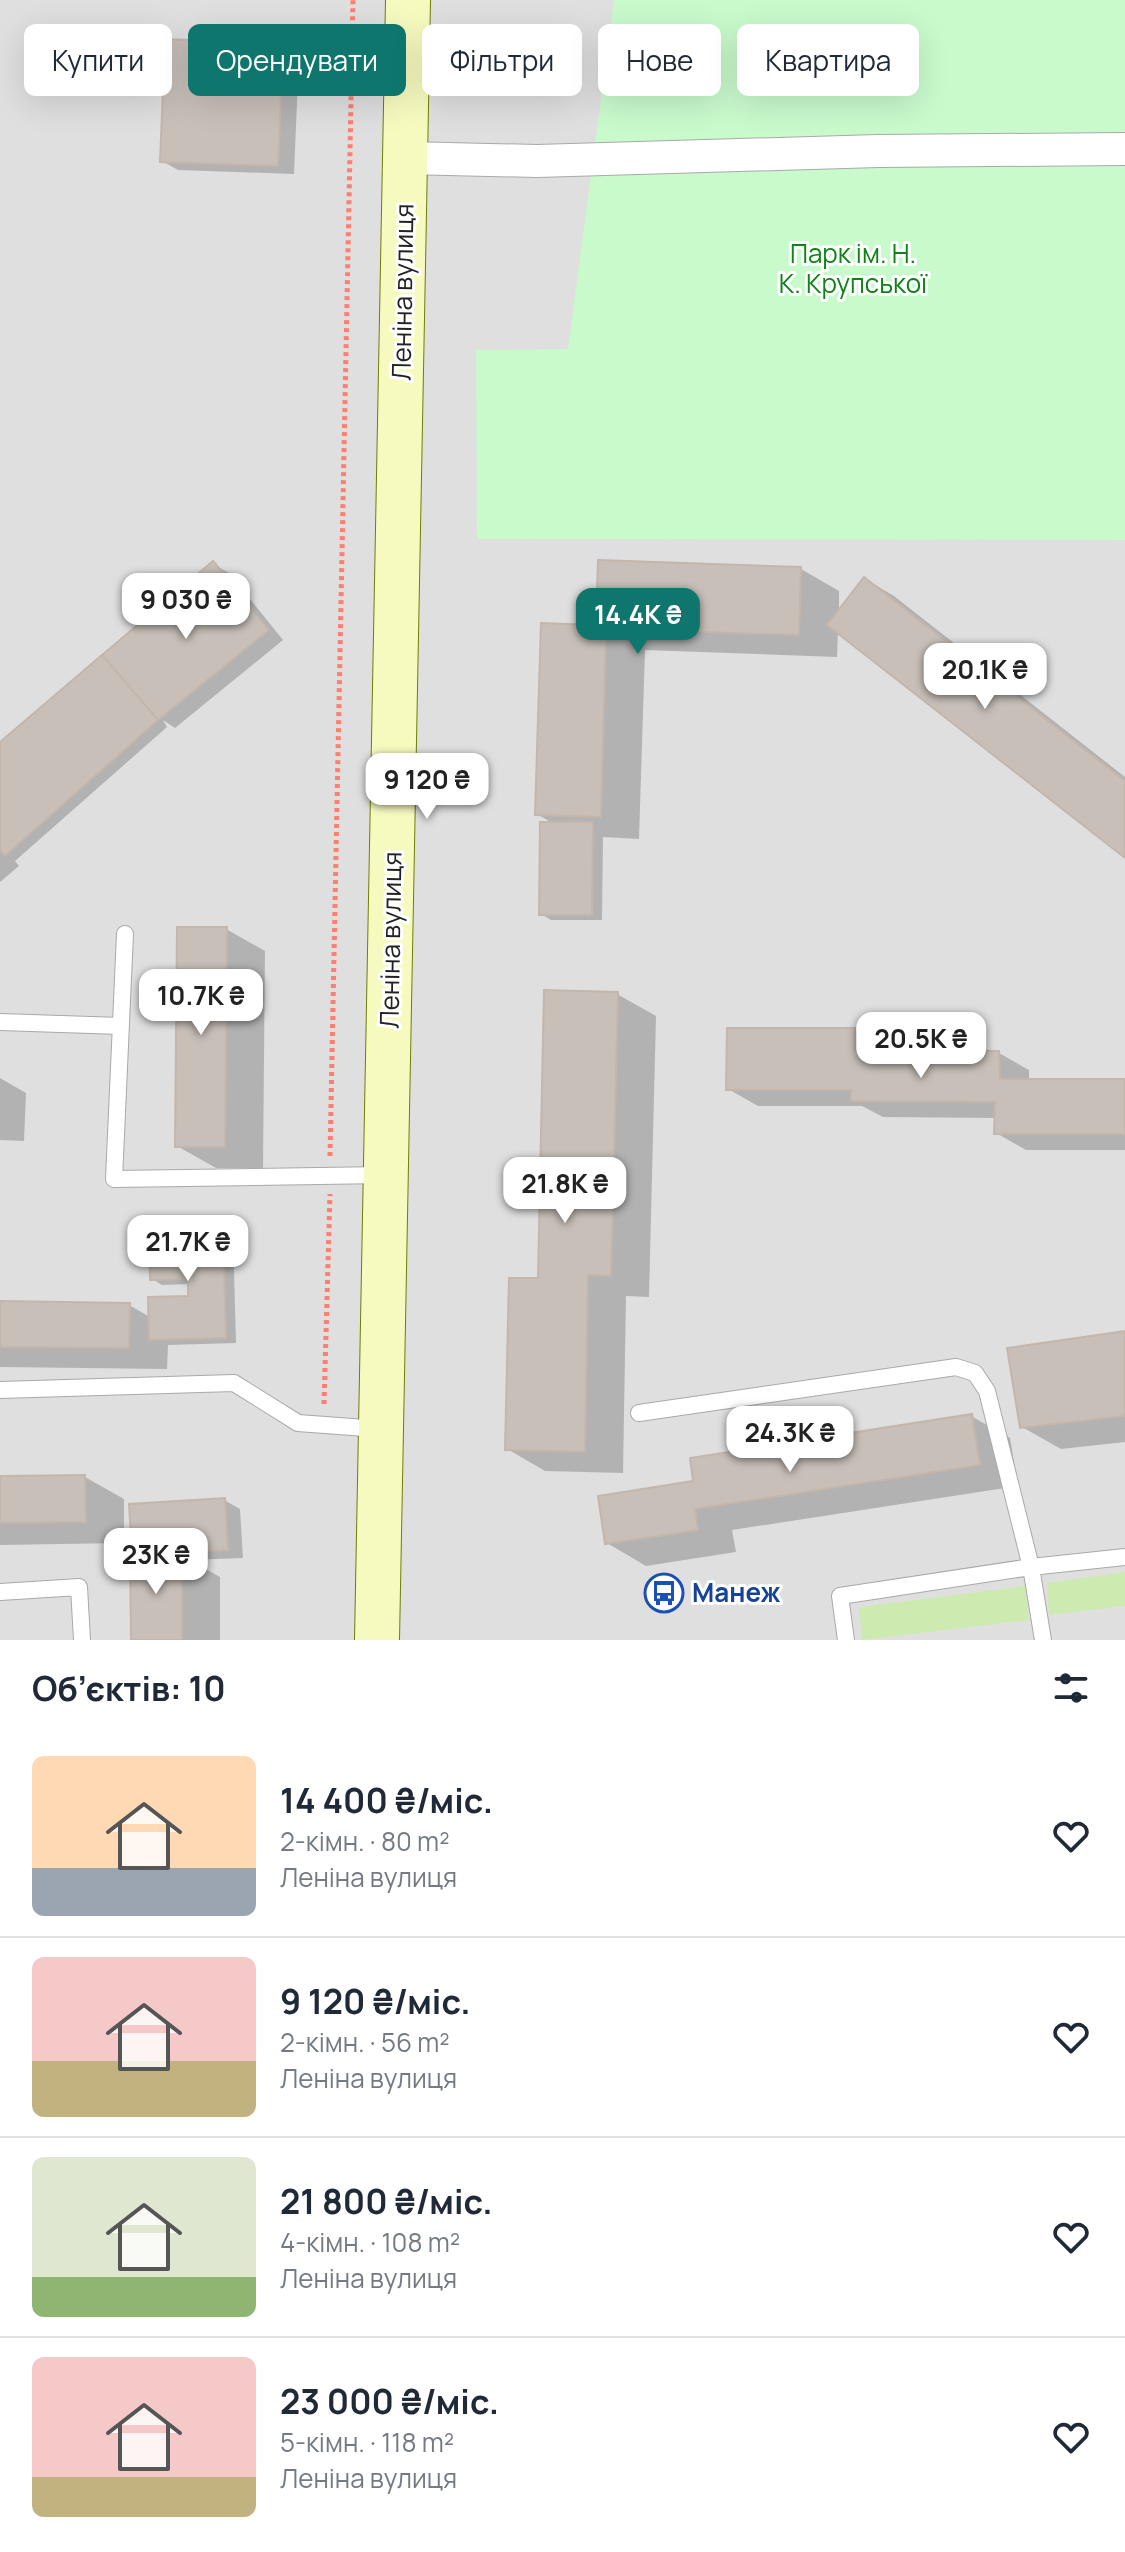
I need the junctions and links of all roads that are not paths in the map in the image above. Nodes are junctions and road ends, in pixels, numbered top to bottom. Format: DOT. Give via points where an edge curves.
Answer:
graph roads {
  1 [pos="408,0"];
  2 [pos="1125,149"];
  3 [pos="406,158"];
  4 [pos="125,934"];
  5 [pos="0,1022"];
  6 [pos="121,1026"];
  7 [pos="386,1175"];
  8 [pos="0,1390"];
  9 [pos="639,1413"];
  10 [pos="381,1429"];
  11 [pos="1125,1557"];
  12 [pos="1031,1567"];
  13 [pos="0,1592"];
  14 [pos="82,1640"];
  15 [pos="377,1640"];
  16 [pos="846,1640"];
  17 [pos="1043,1640"];
  1 -- 3 [label="street, Леніна вулиця"];
  2 -- 3 [label="street" via="537,161"];
  3 -- 7 [label="street, Леніна вулиця"];
  4 -- 6 [label="lane"];
  5 -- 6 [label="lane"];
  6 -- 7 [label="lane" via="114,1179"];
  7 -- 10 [label="street, Леніна вулиця"];
  8 -- 10 [label="lane" via="234,1383 298,1423"];
  9 -- 12 [label="lane" via="956,1367 975,1373 987,1391"];
  10 -- 15 [label="street, Леніна вулиця"];
  11 -- 12 [label="lane"];
  12 -- 16 [label="lane" via="840,1596"];
  12 -- 17 [label="lane"];
  13 -- 14 [label="lane" via="79,1587"];
}
